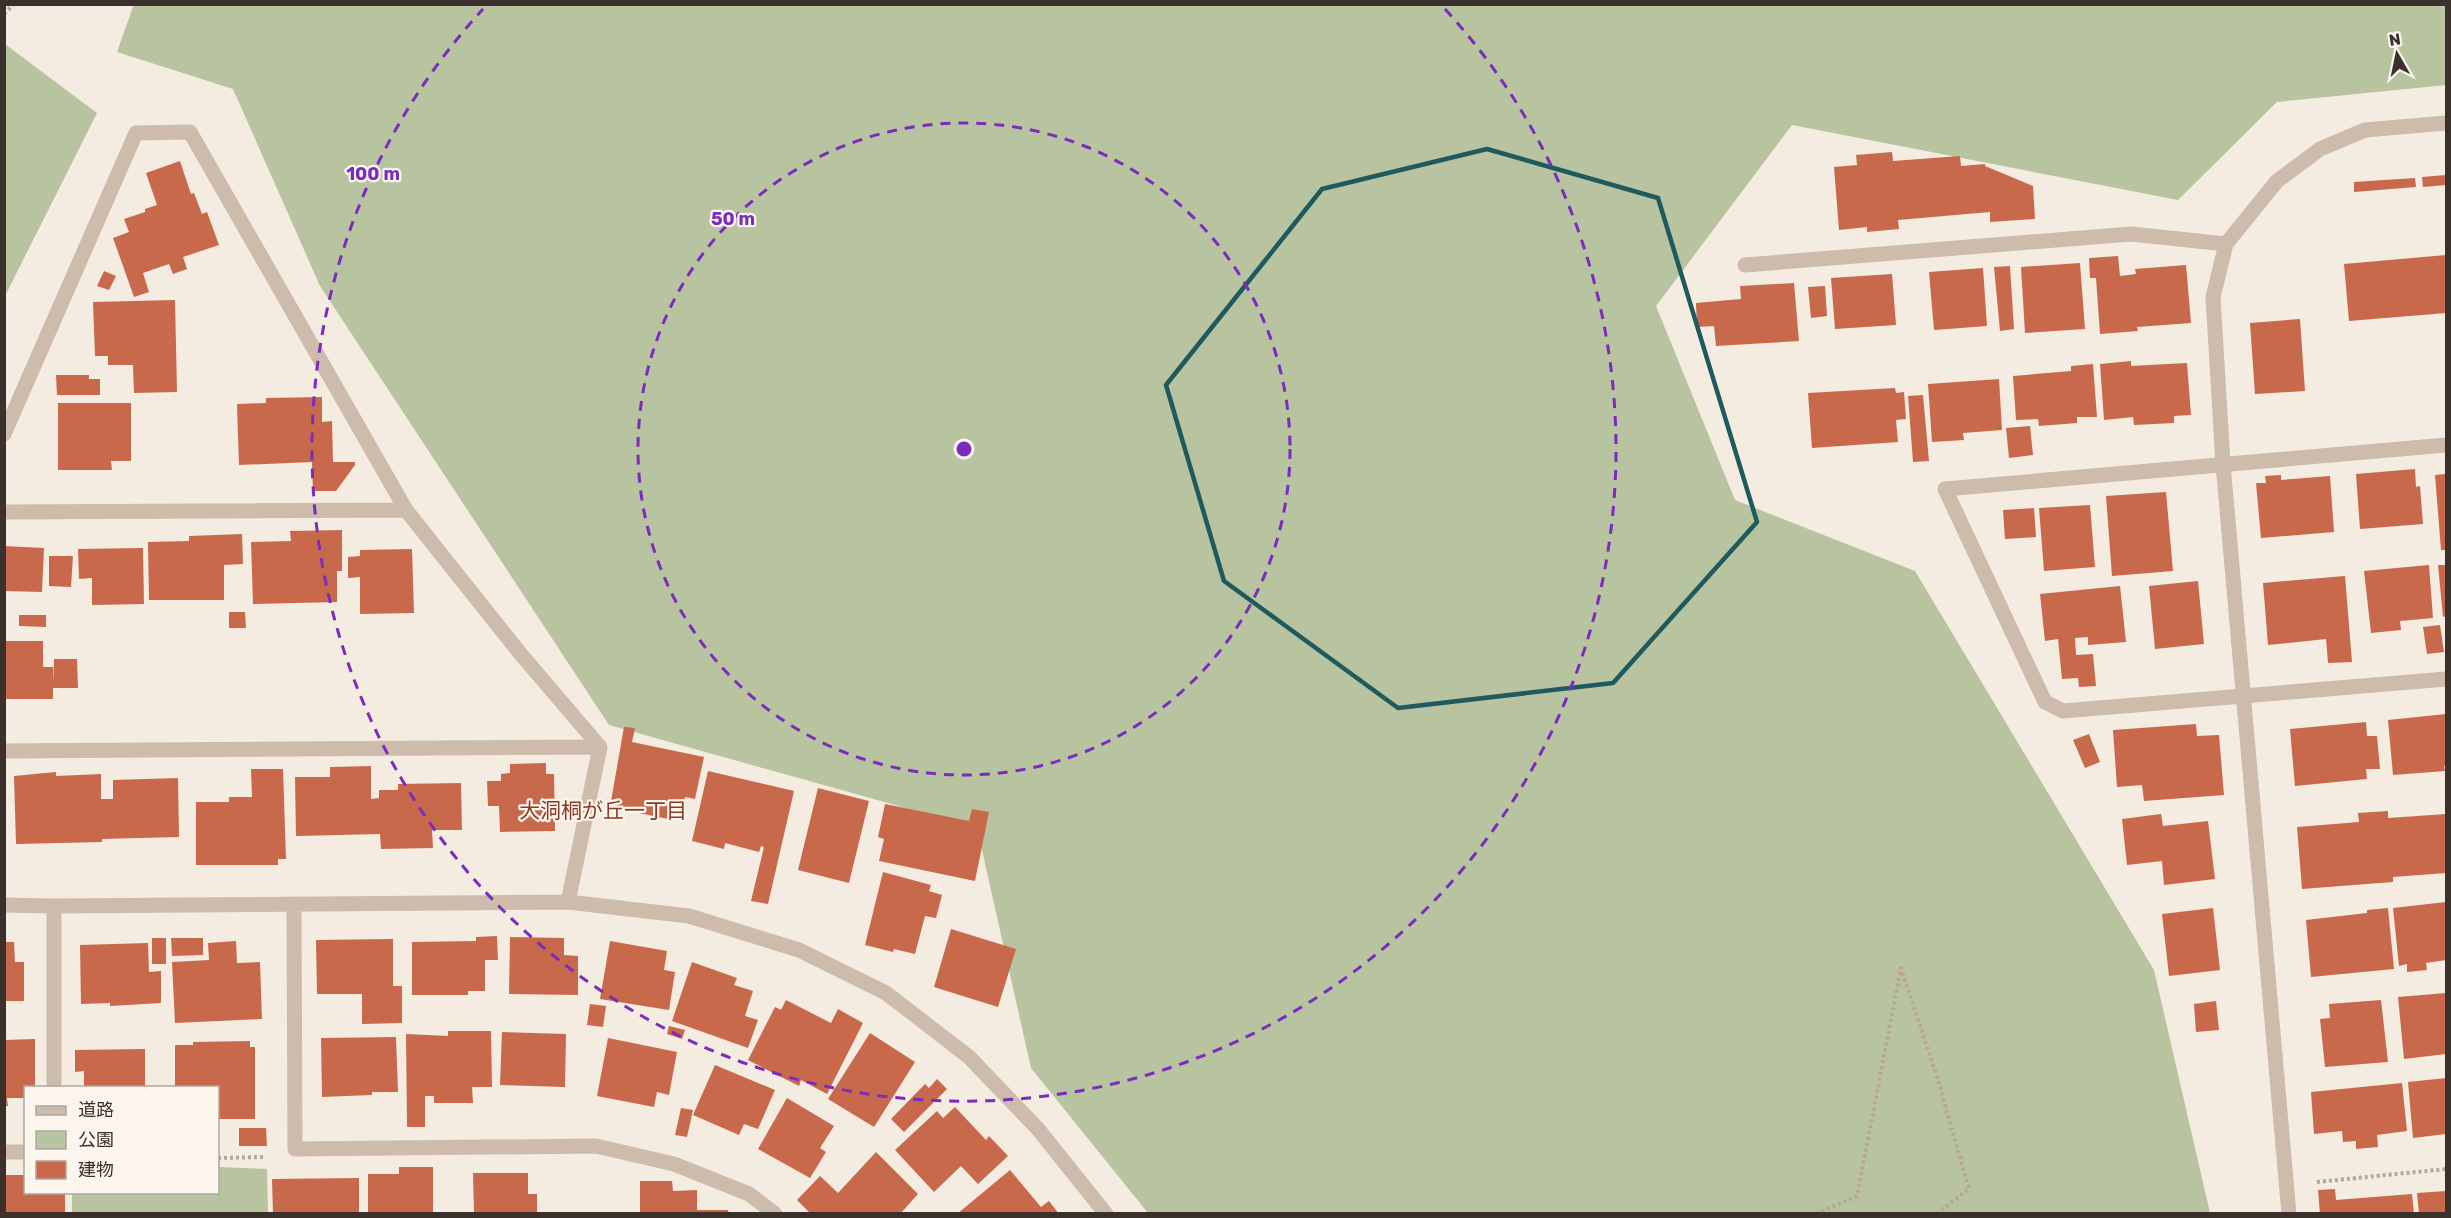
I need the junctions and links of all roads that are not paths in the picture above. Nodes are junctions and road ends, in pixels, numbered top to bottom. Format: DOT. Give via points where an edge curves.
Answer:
graph roads {
  1 [pos="2446,123"];
  2 [pos="2226,244"];
  3 [pos="1745,265"];
  4 [pos="4,434"];
  5 [pos="2446,446"];
  6 [pos="2223,464"];
  7 [pos="406,510"];
  8 [pos="4,512"];
  9 [pos="2446,679"];
  10 [pos="2245,695"];
  11 [pos="600,747"];
  12 [pos="4,751"];
  13 [pos="6,900"];
  14 [pos="568,902"];
  15 [pos="294,905"];
  16 [pos="54,906"];
  17 [pos="54,1086"];
  18 [pos="4,1152"];
  19 [pos="24,1152"];
  20 [pos="775,1214"];
  21 [pos="1106,1214"];
  22 [pos="2289,1214"];
  1 -- 2 [label="street" via="2365,130 2320,149 2277,181"];
  2 -- 3 [label="street" via="2131,234"];
  2 -- 6 [label="street" via="2212,297"];
  4 -- 7 [label="street" via="136,133 190,132"];
  5 -- 6 [label="street"];
  6 -- 10 [label="street"];
  6 -- 10 [label="street" via="1945,489 2045,702 2063,711"];
  7 -- 8 [label="street"];
  7 -- 11 [label="street"];
  9 -- 10 [label="street"];
  10 -- 22 [label="street"];
  11 -- 12 [label="street"];
  11 -- 14 [label="street"];
  13 -- 16 [label="street"];
  14 -- 15 [label="street"];
  14 -- 21 [label="street" via="689,916 799,950 886,993 969,1057 1038,1129"];
  15 -- 16 [label="street"];
  15 -- 20 [label="street" via="295,1149 596,1146 674,1164 749,1194"];
  16 -- 17 [label="street"];
  18 -- 19 [label="street"];
}
